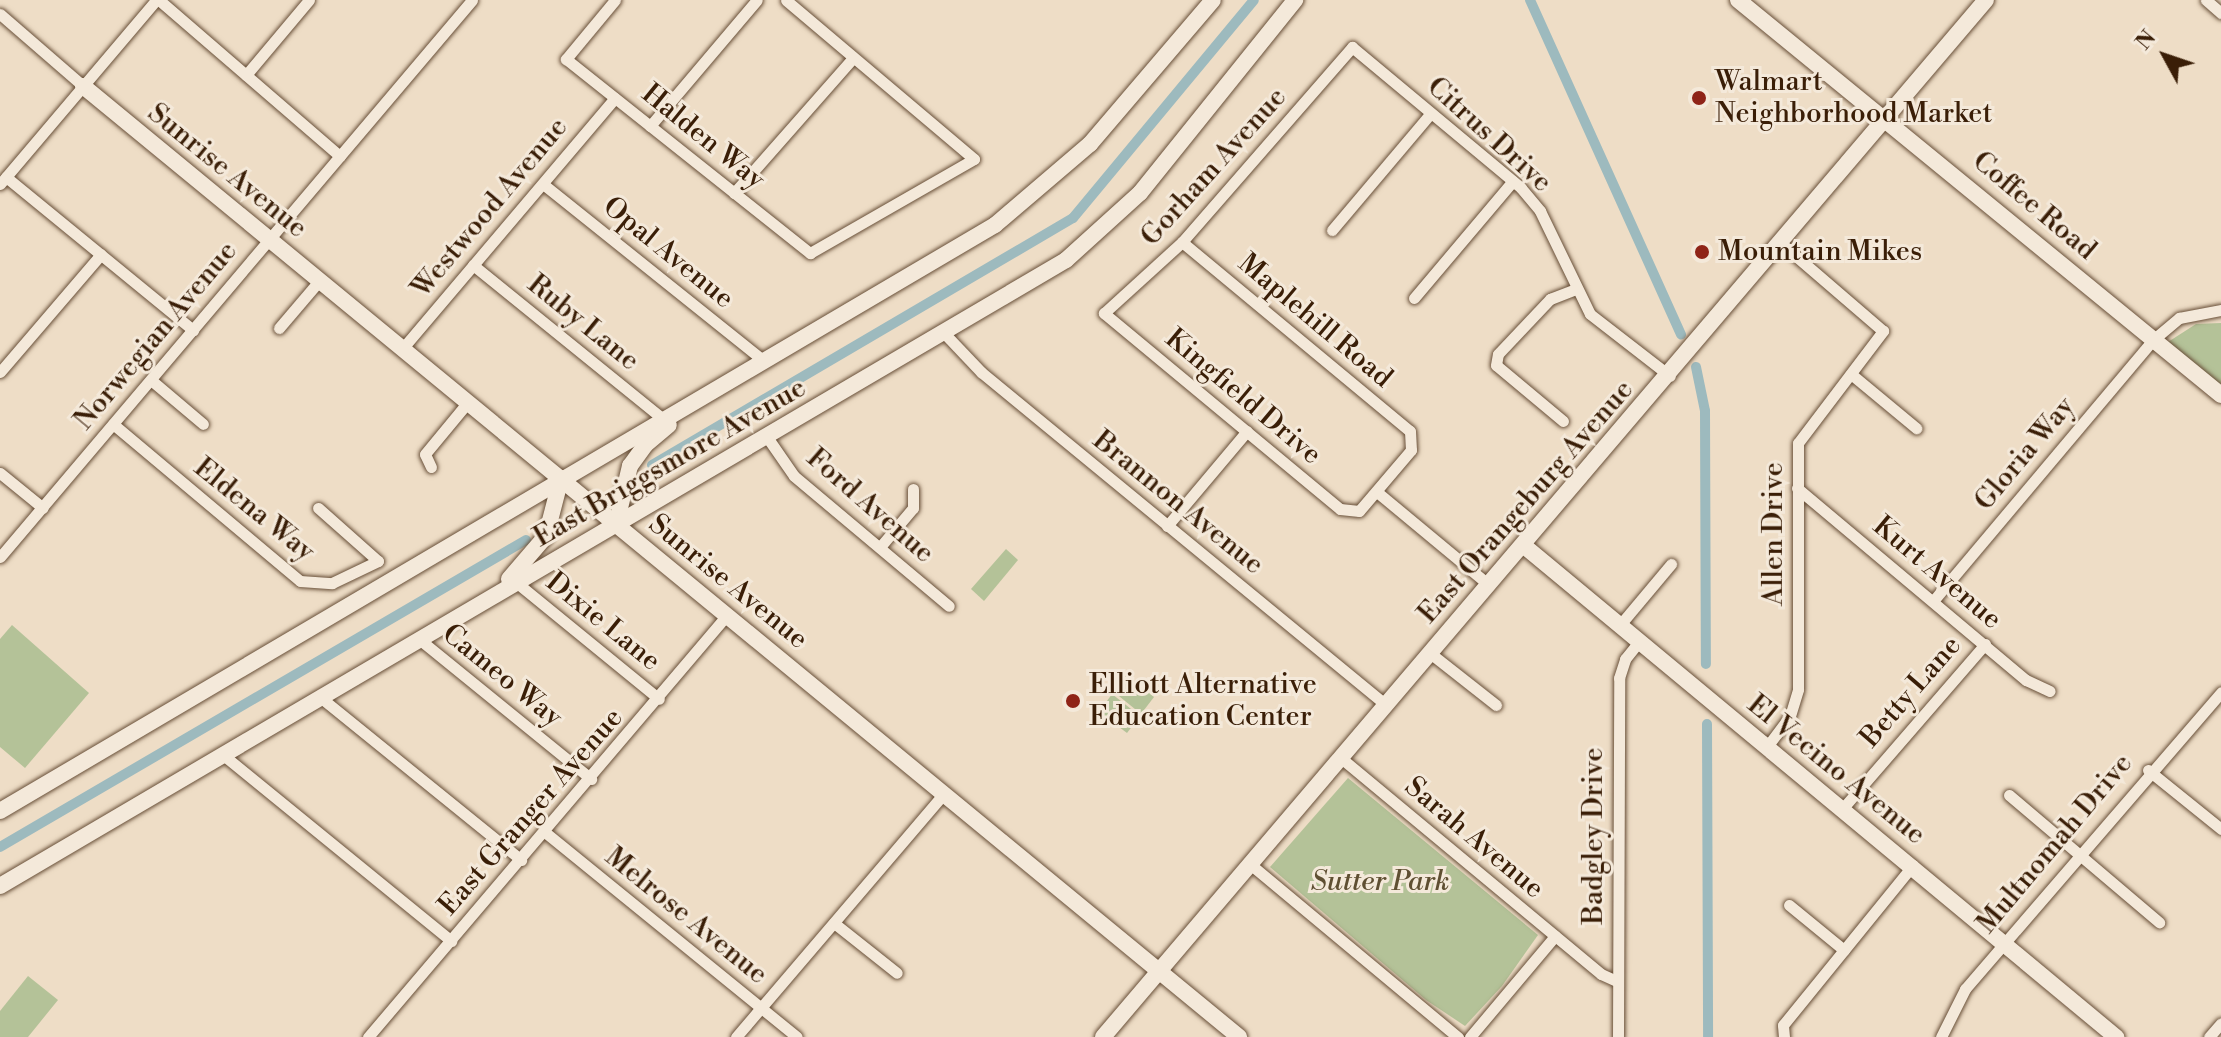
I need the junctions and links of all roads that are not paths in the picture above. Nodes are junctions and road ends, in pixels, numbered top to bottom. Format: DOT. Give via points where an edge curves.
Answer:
graph roads {
  1 [pos="158,0"];
  2 [pos="309,0"];
  3 [pos="472,0"];
  4 [pos="615,0"];
  5 [pos="757,0"];
  6 [pos="786,0"];
  7 [pos="1213,0"];
  8 [pos="1295,0"];
  9 [pos="1738,0"];
  10 [pos="1986,0"];
  11 [pos="2206,0"];
  12 [pos="2221,13"];
  13 [pos="0,14"];
  14 [pos="1352,47"];
  15 [pos="853,58"];
  16 [pos="246,75"];
  17 [pos="83,86"];
  18 [pos="615,98"];
  19 [pos="1431,113"];
  20 [pos="1888,119"];
  21 [pos="650,126"];
  22 [pos="340,156"];
  23 [pos="3,181"];
  24 [pos="1513,181"];
  25 [pos="543,184"];
  26 [pos="734,193"];
  27 [pos="1332,230"];
  28 [pos="269,240"];
  29 [pos="1182,242"];
  30 [pos="1782,244"];
  31 [pos="101,254"];
  32 [pos="473,265"];
  33 [pos="319,281"];
  34 [pos="1576,289"];
  35 [pos="1414,298"];
  36 [pos="2221,310"];
  37 [pos="1104,313"];
  38 [pos="279,328"];
  39 [pos="193,330"];
  40 [pos="944,333"];
  41 [pos="2154,339"];
  42 [pos="402,349"];
  43 [pos="763,360"];
  44 [pos="0,372"];
  45 [pos="1851,374"];
  46 [pos="1670,376"];
  47 [pos="151,380"];
  48 [pos="716,387"];
  49 [pos="2221,395"];
  50 [pos="468,402"];
  51 [pos="663,419"];
  52 [pos="1563,421"];
  53 [pos="113,424"];
  54 [pos="203,424"];
  55 [pos="1916,428"];
  56 [pos="1247,431"];
  57 [pos="767,437"];
  58 [pos="431,467"];
  59 [pos="0,473"];
  60 [pos="561,478"];
  61 [pos="1797,488"];
  62 [pos="913,489"];
  63 [pos="1377,492"];
  64 [pos="43,508"];
  65 [pos="318,508"];
  66 [pos="616,525"];
  67 [pos="1167,526"];
  68 [pos="1523,545"];
  69 [pos="880,547"];
  70 [pos="0,557"];
  71 [pos="1671,564"];
  72 [pos="517,583"];
  73 [pos="1489,585"];
  74 [pos="1933,601"];
  75 [pos="949,606"];
  76 [pos="471,609"];
  77 [pos="727,615"];
  78 [pos="1619,626"];
  79 [pos="419,639"];
  80 [pos="1639,642"];
  81 [pos="1985,644"];
  82 [pos="1430,653"];
  83 [pos="2050,691"];
  84 [pos="2221,692"];
  85 [pos="320,697"];
  86 [pos="659,699"];
  87 [pos="1386,705"];
  88 [pos="1496,705"];
  89 [pos="1766,748"];
  90 [pos="222,754"];
  91 [pos="1341,758"];
  92 [pos="2148,770"];
  93 [pos="591,779"];
  94 [pos="943,795"];
  95 [pos="2009,795"];
  96 [pos="1843,808"];
  97 [pos="0,811"];
  98 [pos="2221,829"];
  99 [pos="546,833"];
  100 [pos="2079,855"];
  101 [pos="521,860"];
  102 [pos="1250,864"];
  103 [pos="1913,865"];
  104 [pos="0,886"];
  105 [pos="1789,905"];
  106 [pos="2159,922"];
  107 [pos="834,923"];
  108 [pos="1555,936"];
  109 [pos="451,941"];
  110 [pos="2003,943"];
  111 [pos="1844,950"];
  112 [pos="1159,971"];
  113 [pos="897,973"];
  114 [pos="1617,981"];
  115 [pos="761,1008"];
  116 [pos="2221,1023"];
  117 [pos="368,1037"];
  118 [pos="736,1037"];
  119 [pos="797,1037"];
  120 [pos="1103,1037"];
  121 [pos="1239,1037"];
  122 [pos="1458,1037"];
  123 [pos="1470,1037"];
  124 [pos="1618,1037"];
  125 [pos="1784,1037"];
  126 [pos="1941,1037"];
  127 [pos="2116,1037"];
  128 [pos="2209,1037"];
  1 -- 16 [label="street"];
  1 -- 17 [label="street"];
  2 -- 16 [label="street"];
  3 -- 22 [label="street, Norwegian Avenue"];
  4 -- 18 [label="street, Halden Way" via="566,59"];
  5 -- 21 [label="street"];
  6 -- 15 [label="street"];
  7 -- 43 [label="main road, East Briggsmore Avenue" via="1090,144 1019,208"];
  8 -- 40 [label="main road, East Briggsmore Avenue" via="1266,43 1117,217 1039,279"];
  9 -- 20 [label="main road, Coffee Road"];
  10 -- 20 [label="main road, East Orangeburg Avenue"];
  11 -- 12 [label="street"];
  13 -- 17 [label="street, Sunrise Avenue"];
  14 -- 19 [label="street, Citrus Drive"];
  14 -- 29 [label="street, Gorham Avenue"];
  15 -- 26 [label="street"];
  15 -- 26 [label="street, Halden Way" via="974,159 810,253"];
  16 -- 22 [label="street"];
  17 -- 23 [label="street"];
  17 -- 28 [label="main road, Sunrise Avenue"];
  18 -- 21 [label="street, Halden Way"];
  18 -- 25 [label="street, Westwood Avenue"];
  19 -- 24 [label="street, Citrus Drive"];
  19 -- 27 [label="street"];
  20 -- 30 [label="main road, East Orangeburg Avenue"];
  20 -- 41 [label="main road, Coffee Road"];
  21 -- 26 [label="street, Halden Way"];
  22 -- 28 [label="street, Norwegian Avenue"];
  23 -- 31 [label="street"];
  24 -- 34 [label="street, Citrus Drive" via="1540,211"];
  24 -- 35 [label="street"];
  25 -- 32 [label="street, Westwood Avenue"];
  25 -- 43 [label="street, Opal Avenue"];
  28 -- 33 [label="main road, Sunrise Avenue"];
  28 -- 39 [label="street, Norwegian Avenue"];
  29 -- 37 [label="street, Gorham Avenue"];
  29 -- 63 [label="street, Maplehill Road" via="1410,431 1411,450"];
  30 -- 45 [label="street, Allen Drive" via="1883,331"];
  30 -- 46 [label="main road, East Orangeburg Avenue"];
  31 -- 39 [label="street"];
  31 -- 44 [label="street"];
  32 -- 42 [label="street, Westwood Avenue"];
  32 -- 51 [label="street, Ruby Lane"];
  33 -- 38 [label="street"];
  33 -- 42 [label="main road, Sunrise Avenue"];
  34 -- 46 [label="street, Citrus Drive" via="1599,324"];
  34 -- 52 [label="street" via="1550,299 1498,354 1496,365"];
  36 -- 41 [label="street, Gloria Way" via="2179,318"];
  37 -- 56 [label="street, Kingfield Drive"];
  39 -- 47 [label="street, Norwegian Avenue"];
  40 -- 57 [label="main road, East Briggsmore Avenue"];
  40 -- 67 [label="street, Brannon Avenue" via="981,372"];
  41 -- 49 [label="main road, Coffee Road"];
  41 -- 74 [label="street, Gloria Way"];
  42 -- 50 [label="main road, Sunrise Avenue"];
  43 -- 48 [label="main road, East Briggsmore Avenue"];
  45 -- 55 [label="street"];
  45 -- 61 [label="street, Allen Drive" via="1803,432 1796,453"];
  46 -- 68 [label="main road, East Orangeburg Avenue"];
  47 -- 53 [label="street, Norwegian Avenue"];
  47 -- 54 [label="street"];
  48 -- 51 [label="main road, East Briggsmore Avenue"];
  48 -- 66 [label="main road" via="700,408 645,445 623,482"];
  50 -- 58 [label="street" via="425,454"];
  50 -- 60 [label="main road, Sunrise Avenue"];
  51 -- 60 [label="main road, East Briggsmore Avenue"];
  53 -- 64 [label="street, Norwegian Avenue"];
  53 -- 65 [label="street, Eldena Way" via="300,581 332,583 378,561"];
  56 -- 63 [label="street, Kingfield Drive" via="1340,509 1353,513"];
  56 -- 67 [label="street"];
  57 -- 66 [label="main road, East Briggsmore Avenue"];
  57 -- 69 [label="street, Ford Avenue" via="794,476"];
  59 -- 64 [label="street"];
  60 -- 66 [label="main road, Sunrise Avenue"];
  60 -- 76 [label="main road" via="546,536 532,558"];
  60 -- 97 [label="main road, East Briggsmore Avenue"];
  61 -- 74 [label="street, Kurt Avenue"];
  61 -- 89 [label="street, Allen Drive" via="1798,689 1790,716"];
  62 -- 69 [label="street" via="913,508"];
  63 -- 73 [label="street"];
  64 -- 70 [label="street, Norwegian Avenue"];
  66 -- 72 [label="main road, East Briggsmore Avenue"];
  66 -- 77 [label="main road, Sunrise Avenue"];
  67 -- 87 [label="street, Brannon Avenue"];
  68 -- 73 [label="main road, East Orangeburg Avenue"];
  68 -- 78 [label="main road, El Vecino Avenue"];
  69 -- 75 [label="street, Ford Avenue"];
  71 -- 78 [label="street"];
  72 -- 76 [label="main road, East Briggsmore Avenue"];
  72 -- 86 [label="street, Dixie Lane"];
  73 -- 82 [label="main road, East Orangeburg Avenue"];
  74 -- 81 [label="street, Kurt Avenue"];
  76 -- 79 [label="main road, East Briggsmore Avenue"];
  77 -- 86 [label="street, East Granger Avenue"];
  77 -- 94 [label="main road, Sunrise Avenue"];
  78 -- 80 [label="main road, El Vecino Avenue"];
  79 -- 85 [label="main road, East Briggsmore Avenue"];
  79 -- 93 [label="street, Cameo Way"];
  80 -- 89 [label="main road, El Vecino Avenue"];
  80 -- 114 [label="street, Badgley Drive" via="1619,678"];
  81 -- 83 [label="street, Kurt Avenue" via="2026,680"];
  81 -- 96 [label="street, Betty Lane"];
  82 -- 87 [label="main road, East Orangeburg Avenue"];
  82 -- 88 [label="street"];
  84 -- 92 [label="street, Multnomah Drive"];
  85 -- 90 [label="main road, East Briggsmore Avenue"];
  85 -- 101 [label="street"];
  86 -- 93 [label="street, East Granger Avenue"];
  87 -- 91 [label="main road, East Orangeburg Avenue"];
  89 -- 96 [label="main road, El Vecino Avenue"];
  90 -- 104 [label="main road, East Briggsmore Avenue"];
  90 -- 109 [label="street"];
  91 -- 102 [label="main road, East Orangeburg Avenue"];
  91 -- 108 [label="street, Sarah Avenue"];
  92 -- 98 [label="street"];
  92 -- 100 [label="street, Multnomah Drive"];
  93 -- 99 [label="street, East Granger Avenue"];
  94 -- 107 [label="street"];
  94 -- 112 [label="main road, Sunrise Avenue"];
  95 -- 100 [label="street"];
  96 -- 103 [label="main road, El Vecino Avenue"];
  99 -- 101 [label="street, East Granger Avenue"];
  99 -- 115 [label="street, Melrose Avenue"];
  100 -- 106 [label="street"];
  100 -- 110 [label="street, Multnomah Drive"];
  101 -- 109 [label="street, East Granger Avenue"];
  102 -- 112 [label="main road, East Orangeburg Avenue"];
  102 -- 122 [label="street"];
  103 -- 110 [label="main road, El Vecino Avenue"];
  103 -- 111 [label="street"];
  105 -- 111 [label="street"];
  107 -- 113 [label="street"];
  107 -- 115 [label="street"];
  108 -- 114 [label="street, Sarah Avenue"];
  108 -- 123 [label="street"];
  109 -- 117 [label="street, East Granger Avenue"];
  110 -- 126 [label="street, Multnomah Drive" via="1954,1004"];
  110 -- 127 [label="main road, El Vecino Avenue"];
  111 -- 125 [label="street" via="1783,1025"];
  112 -- 120 [label="main road, East Orangeburg Avenue"];
  112 -- 121 [label="main road, Sunrise Avenue"];
  114 -- 124 [label="street, Badgley Drive"];
  115 -- 118 [label="street"];
  115 -- 119 [label="street, Melrose Avenue"];
  116 -- 128 [label="street"];
}
